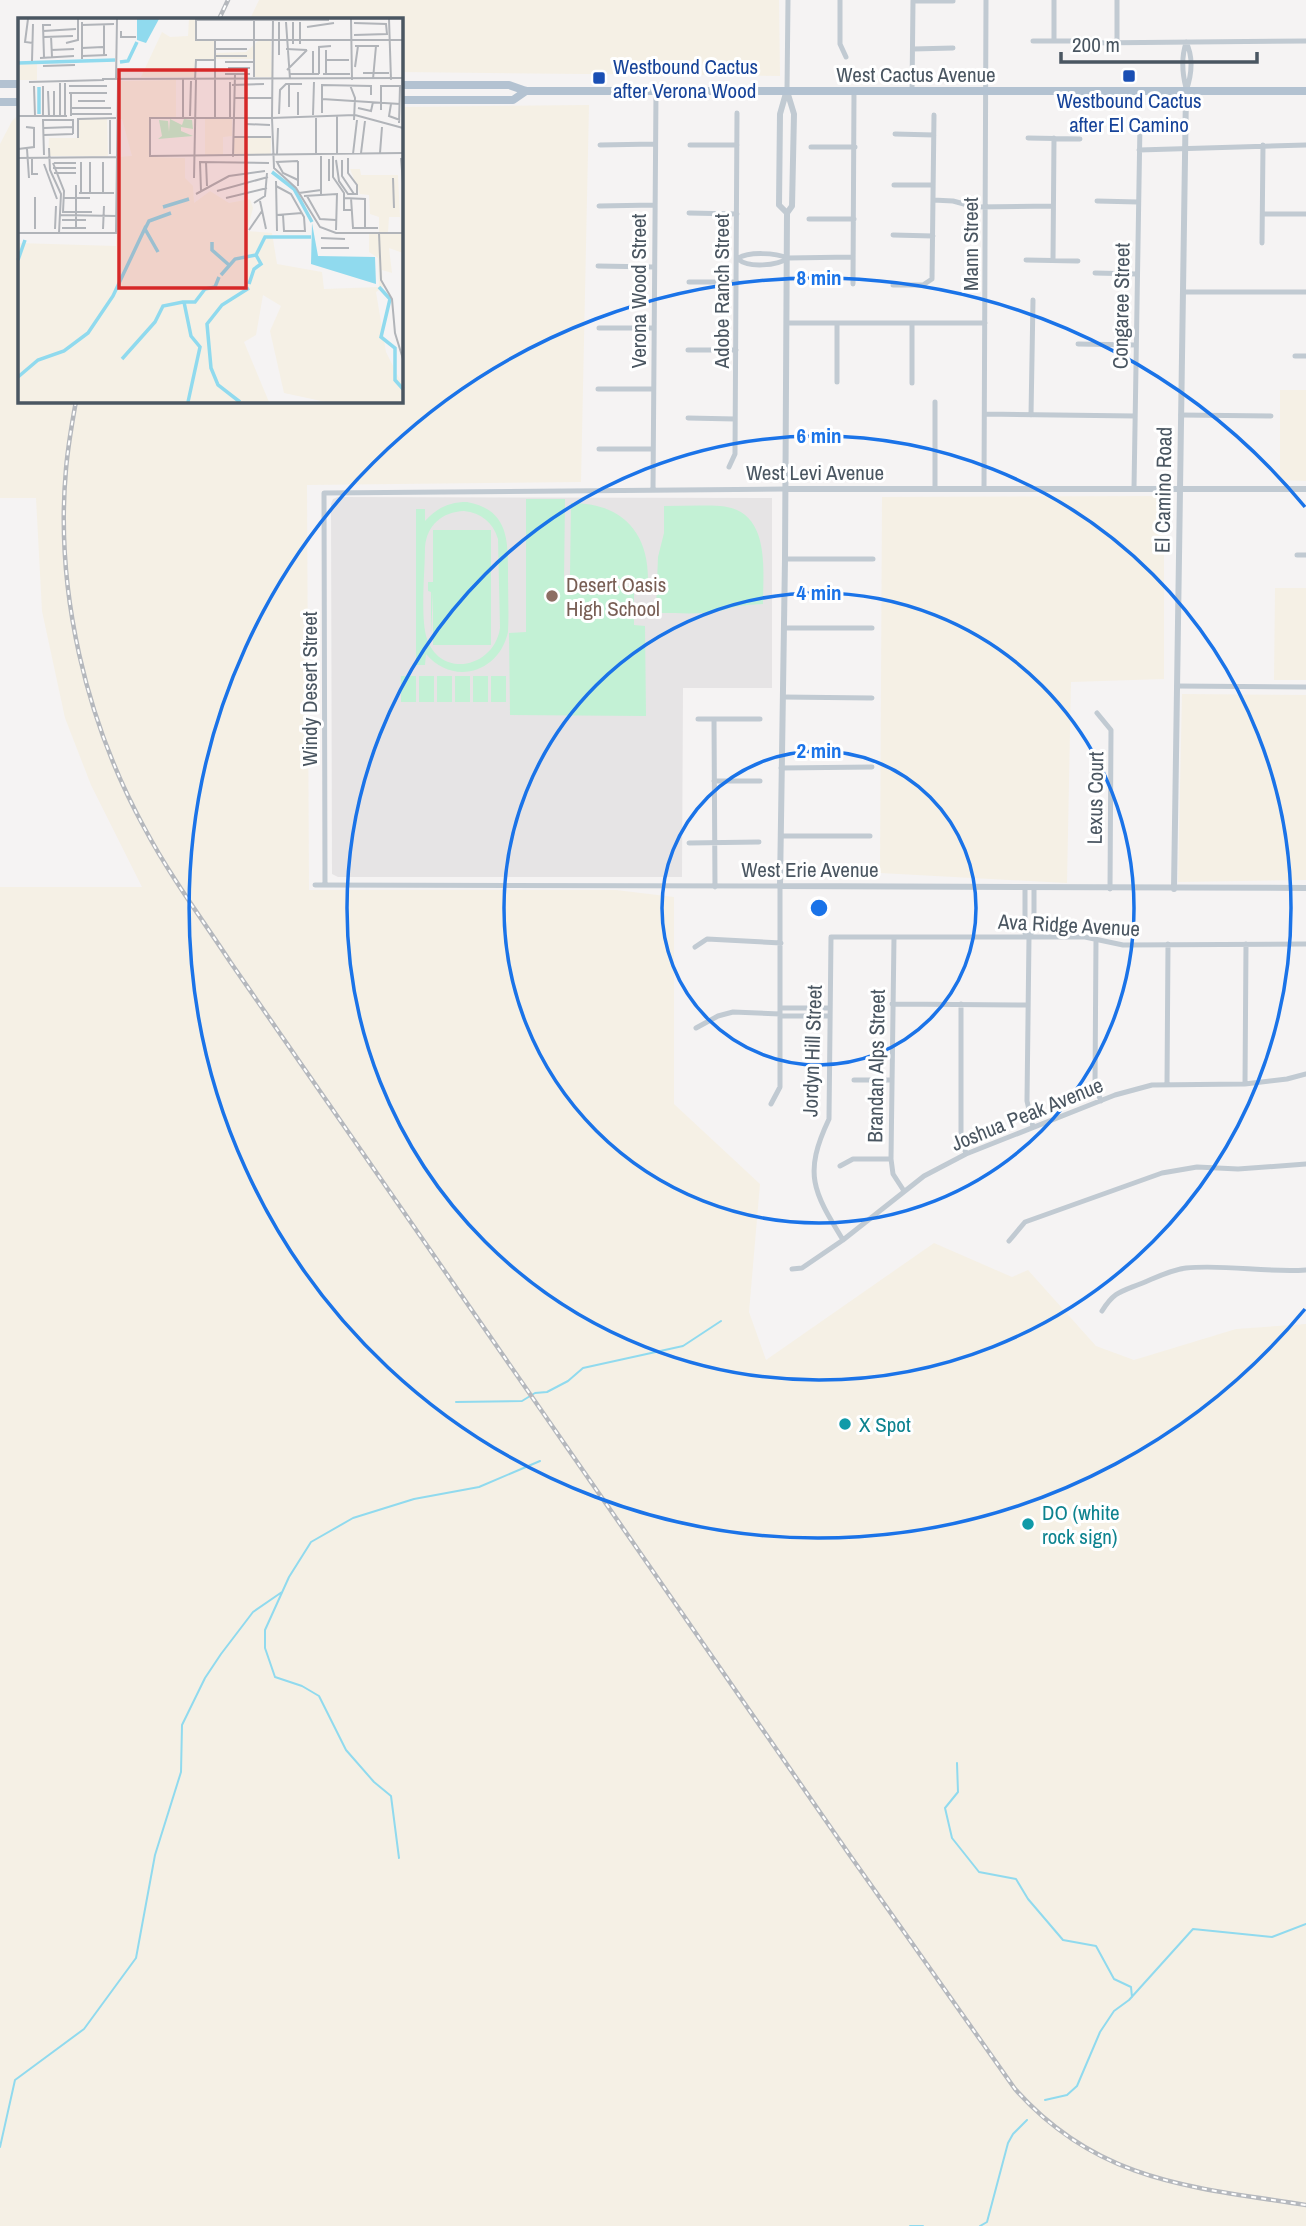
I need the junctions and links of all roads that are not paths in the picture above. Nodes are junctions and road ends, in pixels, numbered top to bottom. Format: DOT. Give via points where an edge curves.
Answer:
graph roads {
  1 [pos="788,0"];
  2 [pos="840,0"];
  3 [pos="986,0"];
  4 [pos="1054,0"];
  5 [pos="1117,0"];
  6 [pos="913,1"];
  7 [pos="953,1"];
  8 [pos="1033,41"];
  9 [pos="1054,41"];
  10 [pos="1077,41"];
  11 [pos="1306,41"];
  12 [pos="1117,42"];
  13 [pos="1186,42"];
  14 [pos="1091,43"];
  15 [pos="953,48"];
  16 [pos="913,49"];
  17 [pos="846,57"];
  18 [pos="0,84"];
  19 [pos="18,84"];
  20 [pos="402,85"];
  21 [pos="526,91"];
  22 [pos="786,91"];
  23 [pos="854,91"];
  24 [pos="912,91"];
  25 [pos="1186,91"];
  26 [pos="1306,91"];
  27 [pos="656,92"];
  28 [pos="986,92"];
  29 [pos="402,100"];
  30 [pos="0,102"];
  31 [pos="18,102"];
  32 [pos="737,113"];
  33 [pos="934,115"];
  34 [pos="1140,123"];
  35 [pos="895,134"];
  36 [pos="934,135"];
  37 [pos="1027,138"];
  38 [pos="1055,138"];
  39 [pos="1080,139"];
  40 [pos="655,144"];
  41 [pos="600,145"];
  42 [pos="690,145"];
  43 [pos="737,145"];
  44 [pos="1263,145"];
  45 [pos="1306,145"];
  46 [pos="811,147"];
  47 [pos="855,147"];
  48 [pos="1139,150"];
  49 [pos="1186,150"];
  50 [pos="894,185"];
  51 [pos="933,186"];
  52 [pos="933,200"];
  53 [pos="1097,201"];
  54 [pos="1138,202"];
  55 [pos="654,205"];
  56 [pos="986,205"];
  57 [pos="599,206"];
  58 [pos="1053,206"];
  59 [pos="689,213"];
  60 [pos="787,213"];
  61 [pos="737,214"];
  62 [pos="1263,214"];
  63 [pos="1306,214"];
  64 [pos="809,219"];
  65 [pos="854,219"];
  66 [pos="893,235"];
  67 [pos="933,236"];
  68 [pos="1262,243"];
  69 [pos="853,257"];
  70 [pos="788,258"];
  71 [pos="737,259"];
  72 [pos="1026,260"];
  73 [pos="1053,260"];
  74 [pos="1078,261"];
  75 [pos="598,266"];
  76 [pos="654,267"];
  77 [pos="1095,272"];
  78 [pos="1137,274"];
  79 [pos="689,282"];
  80 [pos="737,282"];
  81 [pos="853,284"];
  82 [pos="893,285"];
  83 [pos="1183,292"];
  84 [pos="1306,292"];
  85 [pos="1033,300"];
  86 [pos="787,323"];
  87 [pos="985,323"];
  88 [pos="836,324"];
  89 [pos="912,324"];
  90 [pos="599,328"];
  91 [pos="654,328"];
  92 [pos="1078,344"];
  93 [pos="1136,345"];
  94 [pos="688,350"];
  95 [pos="736,350"];
  96 [pos="1295,356"];
  97 [pos="1306,356"];
  98 [pos="837,382"];
  99 [pos="912,383"];
  100 [pos="598,388"];
  101 [pos="653,389"];
  102 [pos="935,402"];
  103 [pos="985,414"];
  104 [pos="1031,415"];
  105 [pos="1181,415"];
  106 [pos="1135,416"];
  107 [pos="1271,416"];
  108 [pos="688,418"];
  109 [pos="735,419"];
  110 [pos="598,449"];
  111 [pos="653,449"];
  112 [pos="729,467"];
  113 [pos="1134,488"];
  114 [pos="1181,488"];
  115 [pos="785,489"];
  116 [pos="936,489"];
  117 [pos="984,489"];
  118 [pos="1306,489"];
  119 [pos="653,490"];
  120 [pos="324,494"];
  121 [pos="1297,555"];
  122 [pos="1306,555"];
  123 [pos="785,559"];
  124 [pos="873,559"];
  125 [pos="784,628"];
  126 [pos="872,628"];
  127 [pos="1177,686"];
  128 [pos="1306,687"];
  129 [pos="783,697"];
  130 [pos="872,698"];
  131 [pos="1097,713"];
  132 [pos="698,719"];
  133 [pos="714,719"];
  134 [pos="760,719"];
  135 [pos="872,767"];
  136 [pos="781,768"];
  137 [pos="714,781"];
  138 [pos="760,781"];
  139 [pos="781,836"];
  140 [pos="870,836"];
  141 [pos="715,842"];
  142 [pos="759,842"];
  143 [pos="689,843"];
  144 [pos="315,886"];
  145 [pos="325,886"];
  146 [pos="780,886"];
  147 [pos="715,887"];
  148 [pos="1025,888"];
  149 [pos="1034,888"];
  150 [pos="1306,888"];
  151 [pos="1110,889"];
  152 [pos="1174,889"];
  153 [pos="831,937"];
  154 [pos="894,937"];
  155 [pos="1029,937"];
  156 [pos="1096,939"];
  157 [pos="780,943"];
  158 [pos="1168,944"];
  159 [pos="1246,944"];
  160 [pos="1306,944"];
  161 [pos="695,947"];
  162 [pos="892,1004"];
  163 [pos="961,1004"];
  164 [pos="1028,1005"];
  165 [pos="830,1007"];
  166 [pos="780,1013"];
  167 [pos="830,1016"];
  168 [pos="696,1028"];
  169 [pos="1306,1074"];
  170 [pos="854,1080"];
  171 [pos="892,1080"];
  172 [pos="1245,1084"];
  173 [pos="1167,1085"];
  174 [pos="1101,1101"];
  175 [pos="771,1104"];
  176 [pos="1033,1127"];
  177 [pos="966,1154"];
  178 [pos="891,1159"];
  179 [pos="1306,1164"];
  180 [pos="840,1166"];
  181 [pos="904,1191"];
  182 [pos="843,1240"];
  183 [pos="1009,1241"];
  184 [pos="792,1269"];
  185 [pos="1306,1270"];
  186 [pos="1102,1311"];
  1 -- 22 [label="street"];
  2 -- 17 [label="street" via="840,44"];
  3 -- 28 [label="street, Mann Street"];
  4 -- 9 [label="street"];
  5 -- 12 [label="street"];
  6 -- 7 [label="street"];
  6 -- 16 [label="street"];
  8 -- 9 [label="street"];
  9 -- 10 [label="street"];
  11 -- 13 [label="street"];
  12 -- 13 [label="street"];
  12 -- 14 [label="street"];
  13 -- 25 [label="street, El Camino Road" via="1182,67"];
  15 -- 16 [label="street"];
  16 -- 24 [label="street"];
  18 -- 19 [label="main road"];
  20 -- 21 [label="main road, West Cactus Avenue" via="509,85"];
  21 -- 27 [label="main road, West Cactus Avenue"];
  21 -- 29 [label="main road, West Cactus Avenue" via="513,100"];
  22 -- 23 [label="main road, West Cactus Avenue"];
  22 -- 27 [label="main road, West Cactus Avenue"];
  22 -- 60 [label="street" via="794,114 792,206"];
  22 -- 60 [label="street" via="779,114 779,205"];
  23 -- 24 [label="main road, West Cactus Avenue"];
  23 -- 47 [label="street"];
  24 -- 28 [label="main road, West Cactus Avenue"];
  25 -- 26 [label="main road, West Cactus Avenue"];
  25 -- 28 [label="main road, West Cactus Avenue"];
  25 -- 49 [label="street, El Camino Road"];
  27 -- 40 [label="street, Verona Wood Street"];
  28 -- 56 [label="street, Mann Street"];
  30 -- 31 [label="main road"];
  32 -- 43 [label="street, Adobe Ranch Street"];
  33 -- 36 [label="street"];
  34 -- 48 [label="street, Congaree Street"];
  35 -- 36 [label="street"];
  36 -- 51 [label="street"];
  37 -- 38 [label="street"];
  38 -- 39 [label="street"];
  38 -- 58 [label="street"];
  40 -- 41 [label="street"];
  40 -- 55 [label="street, Verona Wood Street"];
  42 -- 43 [label="street"];
  43 -- 61 [label="street, Adobe Ranch Street"];
  44 -- 45 [label="street"];
  44 -- 49 [label="street"];
  44 -- 62 [label="street"];
  46 -- 47 [label="street"];
  47 -- 65 [label="street"];
  48 -- 49 [label="street"];
  48 -- 54 [label="street, Congaree Street"];
  49 -- 83 [label="street, El Camino Road"];
  50 -- 51 [label="street"];
  51 -- 52 [label="street"];
  52 -- 56 [label="street"];
  52 -- 67 [label="street"];
  53 -- 54 [label="street"];
  54 -- 78 [label="street, Congaree Street"];
  55 -- 57 [label="street"];
  55 -- 76 [label="street, Verona Wood Street"];
  56 -- 58 [label="street"];
  56 -- 87 [label="street, Mann Street"];
  58 -- 73 [label="street"];
  59 -- 61 [label="street"];
  60 -- 70 [label="street"];
  61 -- 71 [label="street, Adobe Ranch Street"];
  62 -- 63 [label="street"];
  62 -- 68 [label="street"];
  64 -- 65 [label="street"];
  65 -- 69 [label="street"];
  66 -- 67 [label="street"];
  67 -- 82 [label="street" via="930,282"];
  69 -- 70 [label="street"];
  69 -- 81 [label="street"];
  70 -- 71 [label="street" via="780,264"];
  70 -- 86 [label="street"];
  71 -- 80 [label="street, Adobe Ranch Street"];
  72 -- 73 [label="street"];
  73 -- 74 [label="street"];
  75 -- 76 [label="street"];
  76 -- 91 [label="street, Verona Wood Street"];
  77 -- 78 [label="street"];
  78 -- 93 [label="street, Congaree Street"];
  79 -- 80 [label="street"];
  80 -- 95 [label="street, Adobe Ranch Street"];
  83 -- 84 [label="street"];
  83 -- 105 [label="street, El Camino Road"];
  85 -- 104 [label="street"];
  86 -- 88 [label="street"];
  86 -- 115 [label="street"];
  87 -- 89 [label="street"];
  87 -- 103 [label="street, Mann Street"];
  88 -- 89 [label="street"];
  88 -- 98 [label="street"];
  89 -- 99 [label="street"];
  90 -- 91 [label="street"];
  91 -- 101 [label="street, Verona Wood Street"];
  92 -- 93 [label="street"];
  93 -- 106 [label="street, Congaree Street"];
  94 -- 95 [label="street"];
  95 -- 109 [label="street, Adobe Ranch Street"];
  96 -- 97 [label="street"];
  100 -- 101 [label="street"];
  101 -- 111 [label="street, Verona Wood Street"];
  102 -- 116 [label="street"];
  103 -- 104 [label="street"];
  103 -- 117 [label="street, Mann Street"];
  104 -- 106 [label="street"];
  105 -- 107 [label="street"];
  105 -- 114 [label="street, El Camino Road"];
  106 -- 113 [label="street, Congaree Street"];
  108 -- 109 [label="street"];
  109 -- 112 [label="street, Adobe Ranch Street" via="735,454"];
  110 -- 111 [label="street"];
  111 -- 119 [label="street, Verona Wood Street"];
  113 -- 114 [label="street, West Levi Avenue"];
  113 -- 117 [label="street, West Levi Avenue"];
  114 -- 118 [label="street, West Levi Avenue"];
  114 -- 127 [label="street, El Camino Road"];
  115 -- 116 [label="street, West Levi Avenue"];
  115 -- 119 [label="street, West Levi Avenue"];
  115 -- 123 [label="street"];
  116 -- 117 [label="street, West Levi Avenue"];
  119 -- 120 [label="street, West Levi Avenue"];
  120 -- 145 [label="street, Windy Desert Street"];
  121 -- 122 [label="street"];
  123 -- 124 [label="street"];
  123 -- 125 [label="street"];
  125 -- 126 [label="street"];
  125 -- 129 [label="street"];
  127 -- 128 [label="street"];
  127 -- 152 [label="street, El Camino Road"];
  129 -- 130 [label="street"];
  129 -- 136 [label="street"];
  131 -- 151 [label="street, Lexus Court" via="1111,730"];
  132 -- 133 [label="street"];
  133 -- 134 [label="street"];
  133 -- 137 [label="street"];
  135 -- 136 [label="street"];
  136 -- 139 [label="street"];
  137 -- 138 [label="street"];
  137 -- 141 [label="street"];
  139 -- 140 [label="street"];
  139 -- 146 [label="street"];
  141 -- 142 [label="street"];
  141 -- 143 [label="street"];
  141 -- 147 [label="street"];
  144 -- 145 [label="street, West Erie Avenue"];
  145 -- 147 [label="street, West Erie Avenue"];
  146 -- 147 [label="street, West Erie Avenue"];
  146 -- 148 [label="street, West Erie Avenue"];
  146 -- 157 [label="street"];
  148 -- 149 [label="street, West Erie Avenue"];
  148 -- 155 [label="street" via="1025,933"];
  149 -- 151 [label="street, West Erie Avenue"];
  149 -- 155 [label="street" via="1034,928"];
  150 -- 152 [label="street, West Erie Avenue"];
  151 -- 152 [label="street, West Erie Avenue"];
  153 -- 154 [label="street, Ava Ridge Avenue"];
  153 -- 165 [label="street, Jordyn Hill Street"];
  154 -- 155 [label="street, Ava Ridge Avenue"];
  154 -- 162 [label="street, Brandan Alps Street"];
  155 -- 156 [label="street, Ava Ridge Avenue"];
  155 -- 164 [label="street"];
  156 -- 158 [label="street, Ava Ridge Avenue"];
  156 -- 174 [label="street" via="1095,1086"];
  157 -- 161 [label="street" via="707,939"];
  157 -- 166 [label="street"];
  158 -- 159 [label="street, Ava Ridge Avenue"];
  158 -- 173 [label="street"];
  159 -- 160 [label="street, Ava Ridge Avenue"];
  159 -- 172 [label="street"];
  162 -- 163 [label="street"];
  162 -- 171 [label="street, Brandan Alps Street"];
  163 -- 164 [label="street"];
  163 -- 177 [label="street" via="961,1136"];
  164 -- 176 [label="street" via="1027,1101"];
  165 -- 166 [label="street"];
  165 -- 167 [label="street, Jordyn Hill Street"];
  166 -- 167 [label="street"];
  166 -- 168 [label="street" via="733,1012"];
  166 -- 175 [label="street" via="780,1087"];
  167 -- 182 [label="street, Jordyn Hill Street" via="829,1119 813,1167 820,1202"];
  169 -- 172 [label="street, Joshua Peak Avenue"];
  170 -- 171 [label="street"];
  171 -- 178 [label="street, Brandan Alps Street"];
  172 -- 173 [label="street, Joshua Peak Avenue"];
  173 -- 174 [label="street, Joshua Peak Avenue" via="1128,1090"];
  174 -- 176 [label="street, Joshua Peak Avenue"];
  176 -- 177 [label="street, Joshua Peak Avenue"];
  177 -- 181 [label="street, Joshua Peak Avenue"];
  178 -- 180 [label="street" via="853,1159"];
  178 -- 181 [label="street, Brandan Alps Street" via="893,1174"];
  179 -- 183 [label="street" via="1197,1167 1162,1173 1025,1222"];
  181 -- 182 [label="street, Joshua Peak Avenue"];
  182 -- 184 [label="street, Joshua Peak Avenue" via="802,1268"];
  185 -- 186 [label="street" via="1185,1268 1111,1296"];
}
